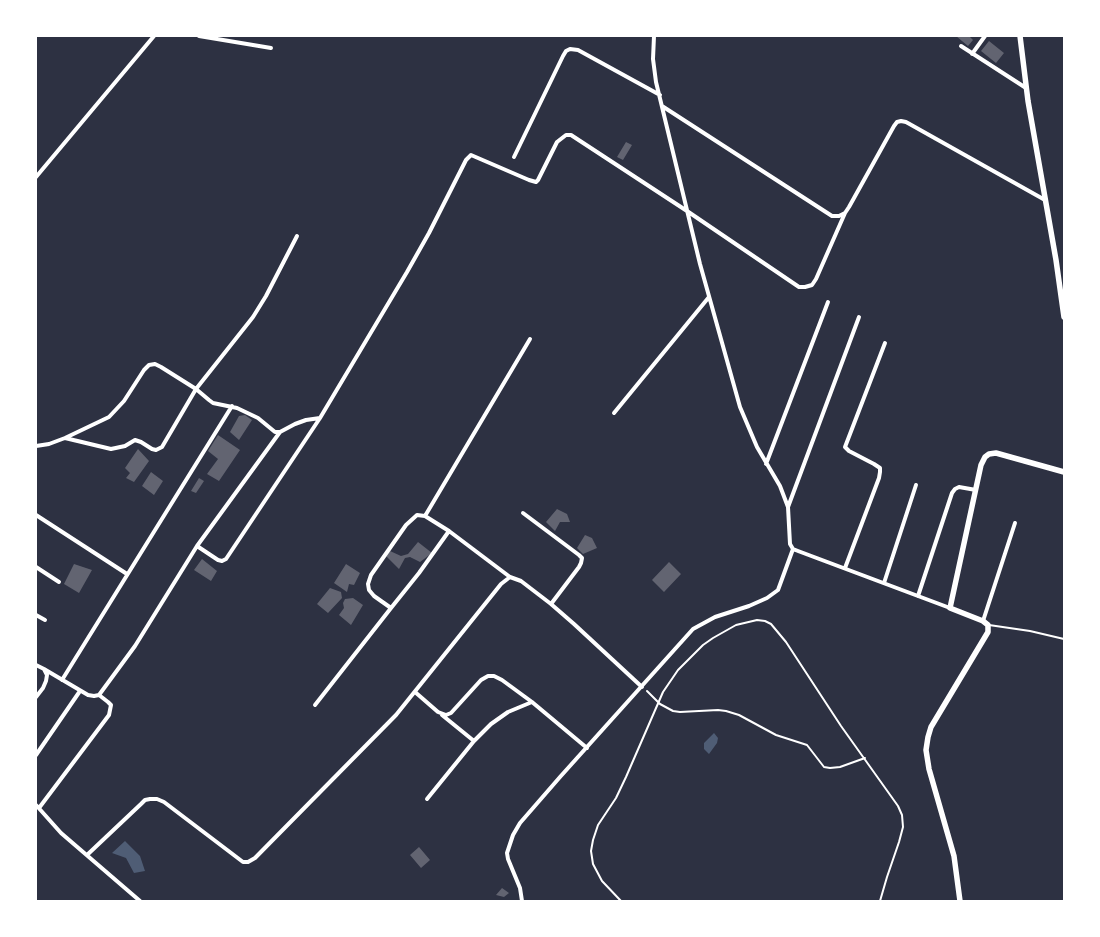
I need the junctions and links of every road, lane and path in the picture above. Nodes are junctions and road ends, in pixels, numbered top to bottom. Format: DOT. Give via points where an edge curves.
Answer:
graph roads {
  1 [pos="154,36"];
  2 [pos="199,36"];
  3 [pos="654,36"];
  4 [pos="985,36"];
  5 [pos="1020,36"];
  6 [pos="961,46"];
  7 [pos="270,48"];
  8 [pos="972,54"];
  9 [pos="1026,88"];
  10 [pos="660,96"];
  11 [pos="662,105"];
  12 [pos="514,157"];
  13 [pos="36,177"];
  14 [pos="1045,200"];
  15 [pos="687,211"];
  16 [pos="845,213"];
  17 [pos="297,236"];
  18 [pos="709,297"];
  19 [pos="828,302"];
  20 [pos="859,316"];
  21 [pos="1064,317"];
  22 [pos="530,339"];
  23 [pos="885,343"];
  24 [pos="196,389"];
  25 [pos="232,406"];
  26 [pos="614,413"];
  27 [pos="320,418"];
  28 [pos="280,432"];
  29 [pos="65,438"];
  30 [pos="36,446"];
  31 [pos="766,464"];
  32 [pos="1064,472"];
  33 [pos="916,484"];
  34 [pos="976,490"];
  35 [pos="788,508"];
  36 [pos="523,513"];
  37 [pos="36,516"];
  38 [pos="425,516"];
  39 [pos="1015,523"];
  40 [pos="449,531"];
  41 [pos="197,546"];
  42 [pos="793,549"];
  43 [pos="36,568"];
  44 [pos="845,568"];
  45 [pos="127,574"];
  46 [pos="510,578"];
  47 [pos="59,582"];
  48 [pos="884,582"];
  49 [pos="918,596"];
  50 [pos="551,604"];
  51 [pos="390,608"];
  52 [pos="950,608"];
  53 [pos="36,615"];
  54 [pos="45,620"];
  55 [pos="985,623"];
  56 [pos="1064,639"];
  57 [pos="36,664"];
  58 [pos="44,670"];
  59 [pos="62,680"];
  60 [pos="642,687"];
  61 [pos="80,691"];
  62 [pos="415,692"];
  63 [pos="648,693"];
  64 [pos="99,695"];
  65 [pos="36,697"];
  66 [pos="532,702"];
  67 [pos="658,702"];
  68 [pos="315,705"];
  69 [pos="442,714"];
  70 [pos="474,741"];
  71 [pos="586,748"];
  72 [pos="36,755"];
  73 [pos="865,758"];
  74 [pos="427,799"];
  75 [pos="37,807"];
  76 [pos="87,855"];
  77 [pos="140,901"];
  78 [pos="522,901"];
  79 [pos="621,901"];
  80 [pos="880,901"];
  81 [pos="960,901"];
  1 -- 13 [label="street"];
  2 -- 7 [label="street"];
  3 -- 10 [label="street" via="654,70"];
  4 -- 8 [label="street"];
  5 -- 9 [label="street"];
  6 -- 8 [label="street"];
  8 -- 9 [label="street"];
  9 -- 14 [label="street"];
  10 -- 11 [label="street"];
  10 -- 12 [label="street" via="578,50 570,49 563,56"];
  11 -- 15 [label="street"];
  11 -- 16 [label="street" via="832,216"];
  14 -- 16 [label="street" via="901,121 894,126"];
  14 -- 21 [label="street"];
  15 -- 16 [label="street" via="793,284 806,288 816,279"];
  15 -- 18 [label="street"];
  15 -- 27 [label="street" via="571,135 566,134 557,142 536,182 470,155 411,266"];
  17 -- 24 [label="street" via="253,317"];
  18 -- 26 [label="street"];
  18 -- 31 [label="street" via="740,407"];
  19 -- 31 [label="street"];
  20 -- 35 [label="street"];
  22 -- 38 [label="street"];
  23 -- 44 [label="street" via="846,440 845,447 849,451 880,468 880,472"];
  24 -- 25 [label="street" via="213,402"];
  24 -- 29 [label="street" via="161,367 149,365 124,401 112,413 98,423"];
  24 -- 29 [label="street" via="160,449 152,449 135,440 125,446 111,448"];
  25 -- 28 [label="street" via="258,418 275,432"];
  25 -- 45 [label="street"];
  27 -- 28 [label="street" via="303,421"];
  27 -- 41 [label="street" via="226,559 218,560"];
  28 -- 41 [label="street"];
  29 -- 30 [label="street"];
  31 -- 35 [label="street" via="780,486"];
  32 -- 34 [label="street" via="990,454 981,465"];
  33 -- 48 [label="street"];
  34 -- 49 [label="street" via="959,487 952,493"];
  34 -- 52 [label="street"];
  35 -- 42 [label="street" via="789,539"];
  36 -- 50 [label="street" via="582,558 582,563"];
  37 -- 45 [label="street"];
  38 -- 40 [label="street"];
  38 -- 51 [label="street" via="417,515 406,525 371,575 369,590"];
  39 -- 55 [label="street"];
  40 -- 46 [label="street"];
  40 -- 51 [label="street"];
  41 -- 64 [label="street" via="135,646"];
  42 -- 44 [label="street"];
  42 -- 60 [label="street" via="778,590 767,598 715,617 693,629"];
  43 -- 47 [label="street"];
  44 -- 48 [label="street"];
  45 -- 59 [label="street"];
  46 -- 50 [label="street" via="521,581"];
  46 -- 62 [label="street" via="501,584"];
  48 -- 49 [label="street"];
  49 -- 52 [label="street"];
  50 -- 60 [label="street"];
  51 -- 68 [label="street"];
  52 -- 55 [label="street"];
  53 -- 54 [label="street"];
  55 -- 56 [label="lane"];
  55 -- 81 [label="street" via="988,632 931,727 926,750 954,856"];
  57 -- 58 [label="street"];
  58 -- 59 [label="street"];
  58 -- 65 [label="street" via="47,675 46,682"];
  59 -- 61 [label="street"];
  60 -- 71 [label="street"];
  61 -- 64 [label="street" via="88,696"];
  61 -- 72 [label="street"];
  62 -- 69 [label="street"];
  62 -- 76 [label="street" via="378,735 255,858 248,862 237,858 157,799 146,800"];
  63 -- 67 [label="path"];
  64 -- 75 [label="street" via="111,705 109,715"];
  66 -- 69 [label="street" via="502,680 488,676 481,680 451,713"];
  66 -- 70 [label="street" via="499,718"];
  66 -- 71 [label="street"];
  67 -- 73 [label="path" via="680,712 718,710 739,715 776,735 807,745 824,767 840,767"];
  67 -- 73 [label="path" via="678,670 703,645 736,624 765,621 771,624 786,642"];
  67 -- 79 [label="path" via="616,798 598,825 592,846 593,864 602,881"];
  69 -- 70 [label="street"];
  70 -- 74 [label="street"];
  71 -- 78 [label="street" via="520,824 509,844 508,859 520,888"];
  73 -- 80 [label="path" via="902,815 903,827"];
  75 -- 76 [label="street" via="61,833"];
  76 -- 77 [label="street"];
}
